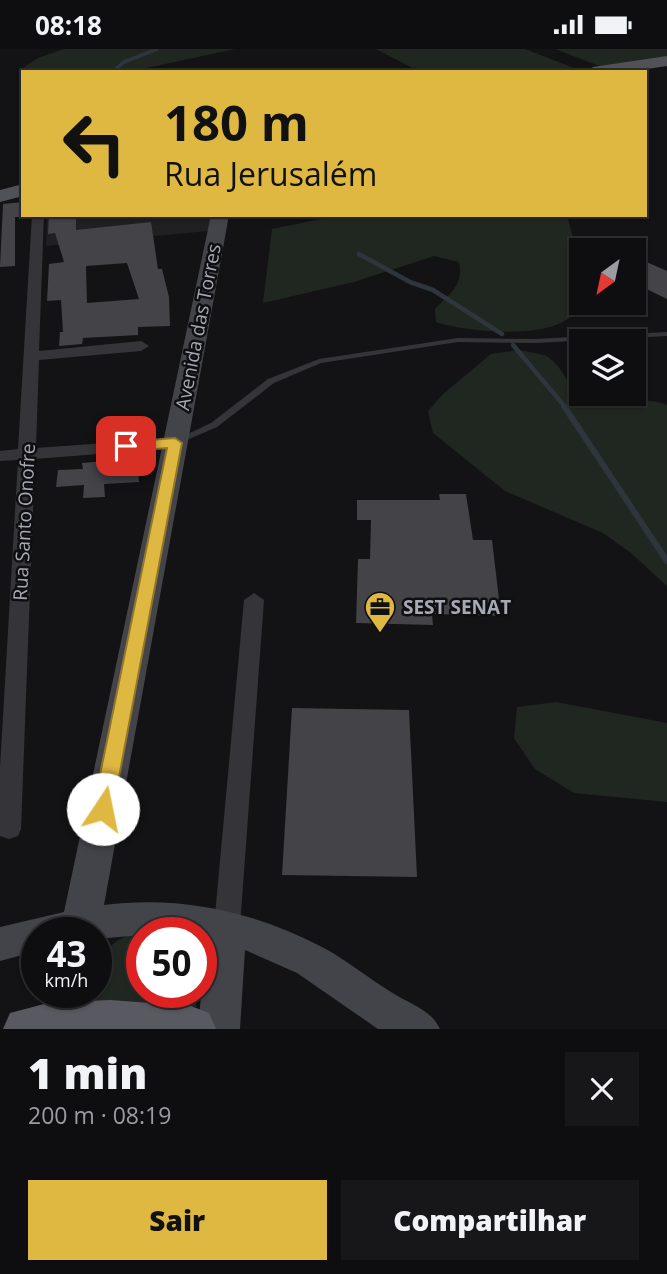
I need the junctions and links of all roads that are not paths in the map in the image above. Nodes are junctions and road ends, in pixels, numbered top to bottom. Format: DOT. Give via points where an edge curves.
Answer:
graph roads {
  1 [pos="667,61"];
  2 [pos="606,70"];
  3 [pos="21,191"];
  4 [pos="0,196"];
  5 [pos="38,217"];
  6 [pos="220,217"];
  7 [pos="667,334"];
  8 [pos="141,346"];
  9 [pos="31,356"];
  10 [pos="175,443"];
  11 [pos="27,454"];
  12 [pos="0,456"];
  13 [pos="254,600"];
  14 [pos="9,829"];
  15 [pos="82,917"];
  16 [pos="112,922"];
  17 [pos="227,926"];
  18 [pos="21,939"];
  19 [pos="0,944"];
  20 [pos="52,1018"];
  21 [pos="191,1029"];
  22 [pos="219,1029"];
  23 [pos="419,1029"];
  1 -- 2 [label="main road"];
  3 -- 4 [label="main road"];
  5 -- 9 [label="street, Rua Santo Onofre"];
  6 -- 10 [label="main road, Avenida das Torres"];
  7 -- 10 [label="lane" via="458,340 319,361 271,381 214,425"];
  8 -- 9 [label="street"];
  9 -- 11 [label="street, Rua Santo Onofre"];
  10 -- 11 [label="street"];
  10 -- 15 [label="main road, Avenida das Torres"];
  11 -- 12 [label="street"];
  11 -- 14 [label="street, Rua Santo Onofre"];
  13 -- 17 [label="street"];
  16 -- 17 [label="main road" via="177,919"];
  17 -- 22 [label="main road"];
  17 -- 23 [label="main road" via="271,940 314,963 388,1016"];
  18 -- 19 [label="main road"];
  20 -- 21 [label="highway"];
}
